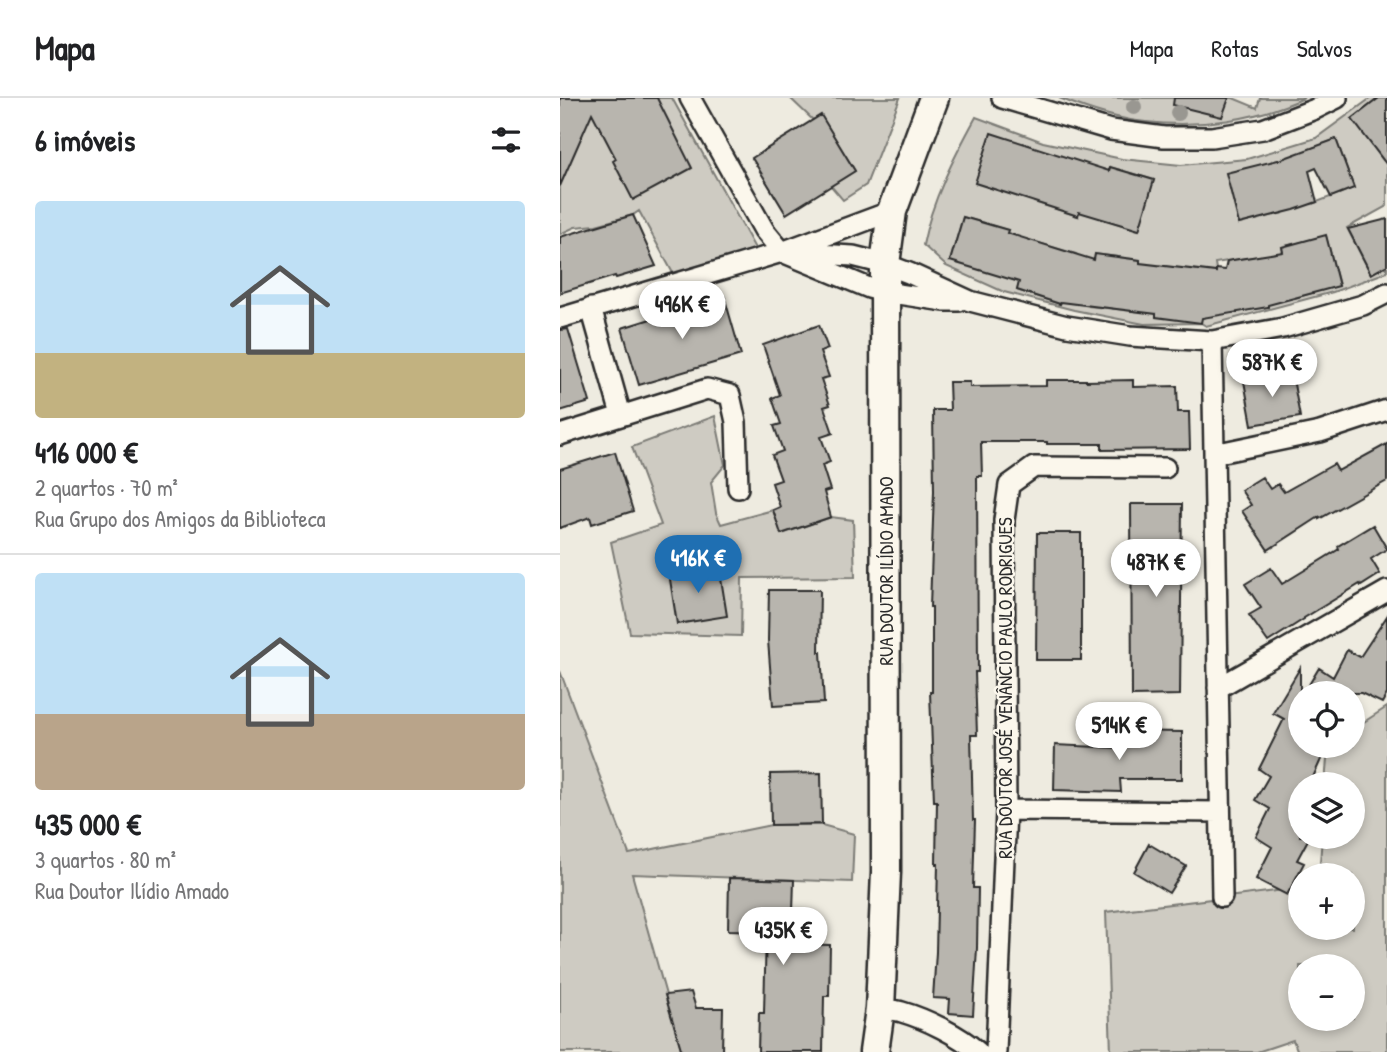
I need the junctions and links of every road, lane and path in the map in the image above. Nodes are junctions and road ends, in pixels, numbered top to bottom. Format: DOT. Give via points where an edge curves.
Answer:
graph roads {
  1 [pos="690,98"];
  2 [pos="934,98"];
  3 [pos="1002,98"];
  4 [pos="1337,98"];
  5 [pos="892,211"];
  6 [pos="782,251"];
  7 [pos="885,264"];
  8 [pos="885,292"];
  9 [pos="1387,293"];
  10 [pos="970,301"];
  11 [pos="591,308"];
  12 [pos="560,318"];
  13 [pos="1212,341"];
  14 [pos="1387,410"];
  15 [pos="621,415"];
  16 [pos="560,435"];
  17 [pos="1214,454"];
  18 [pos="1165,468"];
  19 [pos="738,488"];
  20 [pos="1387,591"];
  21 [pos="1218,688"];
  22 [pos="1006,810"];
  23 [pos="1220,811"];
  24 [pos="1222,897"];
  25 [pos="880,1009"];
  26 [pos="874,1052"];
  27 [pos="978,1052"];
  28 [pos="996,1052"];
  1 -- 6 [label="street" via="765,230"];
  2 -- 5 [label="street, RUA DOUTOR ILÍDIO AMADO"];
  3 -- 4 [label="street" via="1111,130 1164,137 1212,137 1263,129"];
  5 -- 6 [label="street"];
  5 -- 7 [label="street, RUA DOUTOR ILÍDIO AMADO"];
  6 -- 7 [label="street" via="853,256"];
  6 -- 8 [label="street"];
  6 -- 11 [label="street"];
  7 -- 8 [label="street, RUA DOUTOR ILÍDIO AMADO"];
  7 -- 10 [label="street"];
  8 -- 10 [label="street"];
  8 -- 25 [label="street, RUA DOUTOR ILÍDIO AMADO" via="886,872"];
  9 -- 13 [label="street" via="1363,305 1283,328"];
  10 -- 13 [label="street" via="1080,328"];
  11 -- 12 [label="street"];
  11 -- 15 [label="street"];
  13 -- 17 [label="street"];
  14 -- 17 [label="street" via="1320,432"];
  15 -- 16 [label="street"];
  15 -- 19 [label="street" via="707,389 730,396 736,422"];
  17 -- 21 [label="street"];
  18 -- 22 [label="street, RUA DOUTOR JOSÉ VENÂNCIO PAULO RODRIGUES" via="1034,467 1009,485 1004,520"];
  20 -- 21 [label="street"];
  21 -- 23 [label="street"];
  22 -- 23 [label="street"];
  22 -- 28 [label="street, RUA DOUTOR JOSÉ VENÂNCIO PAULO RODRIGUES"];
  23 -- 24 [label="street"];
  25 -- 26 [label="street, RUA DOUTOR ILÍDIO AMADO"];
  25 -- 27 [label="street" via="939,1027"];
}
